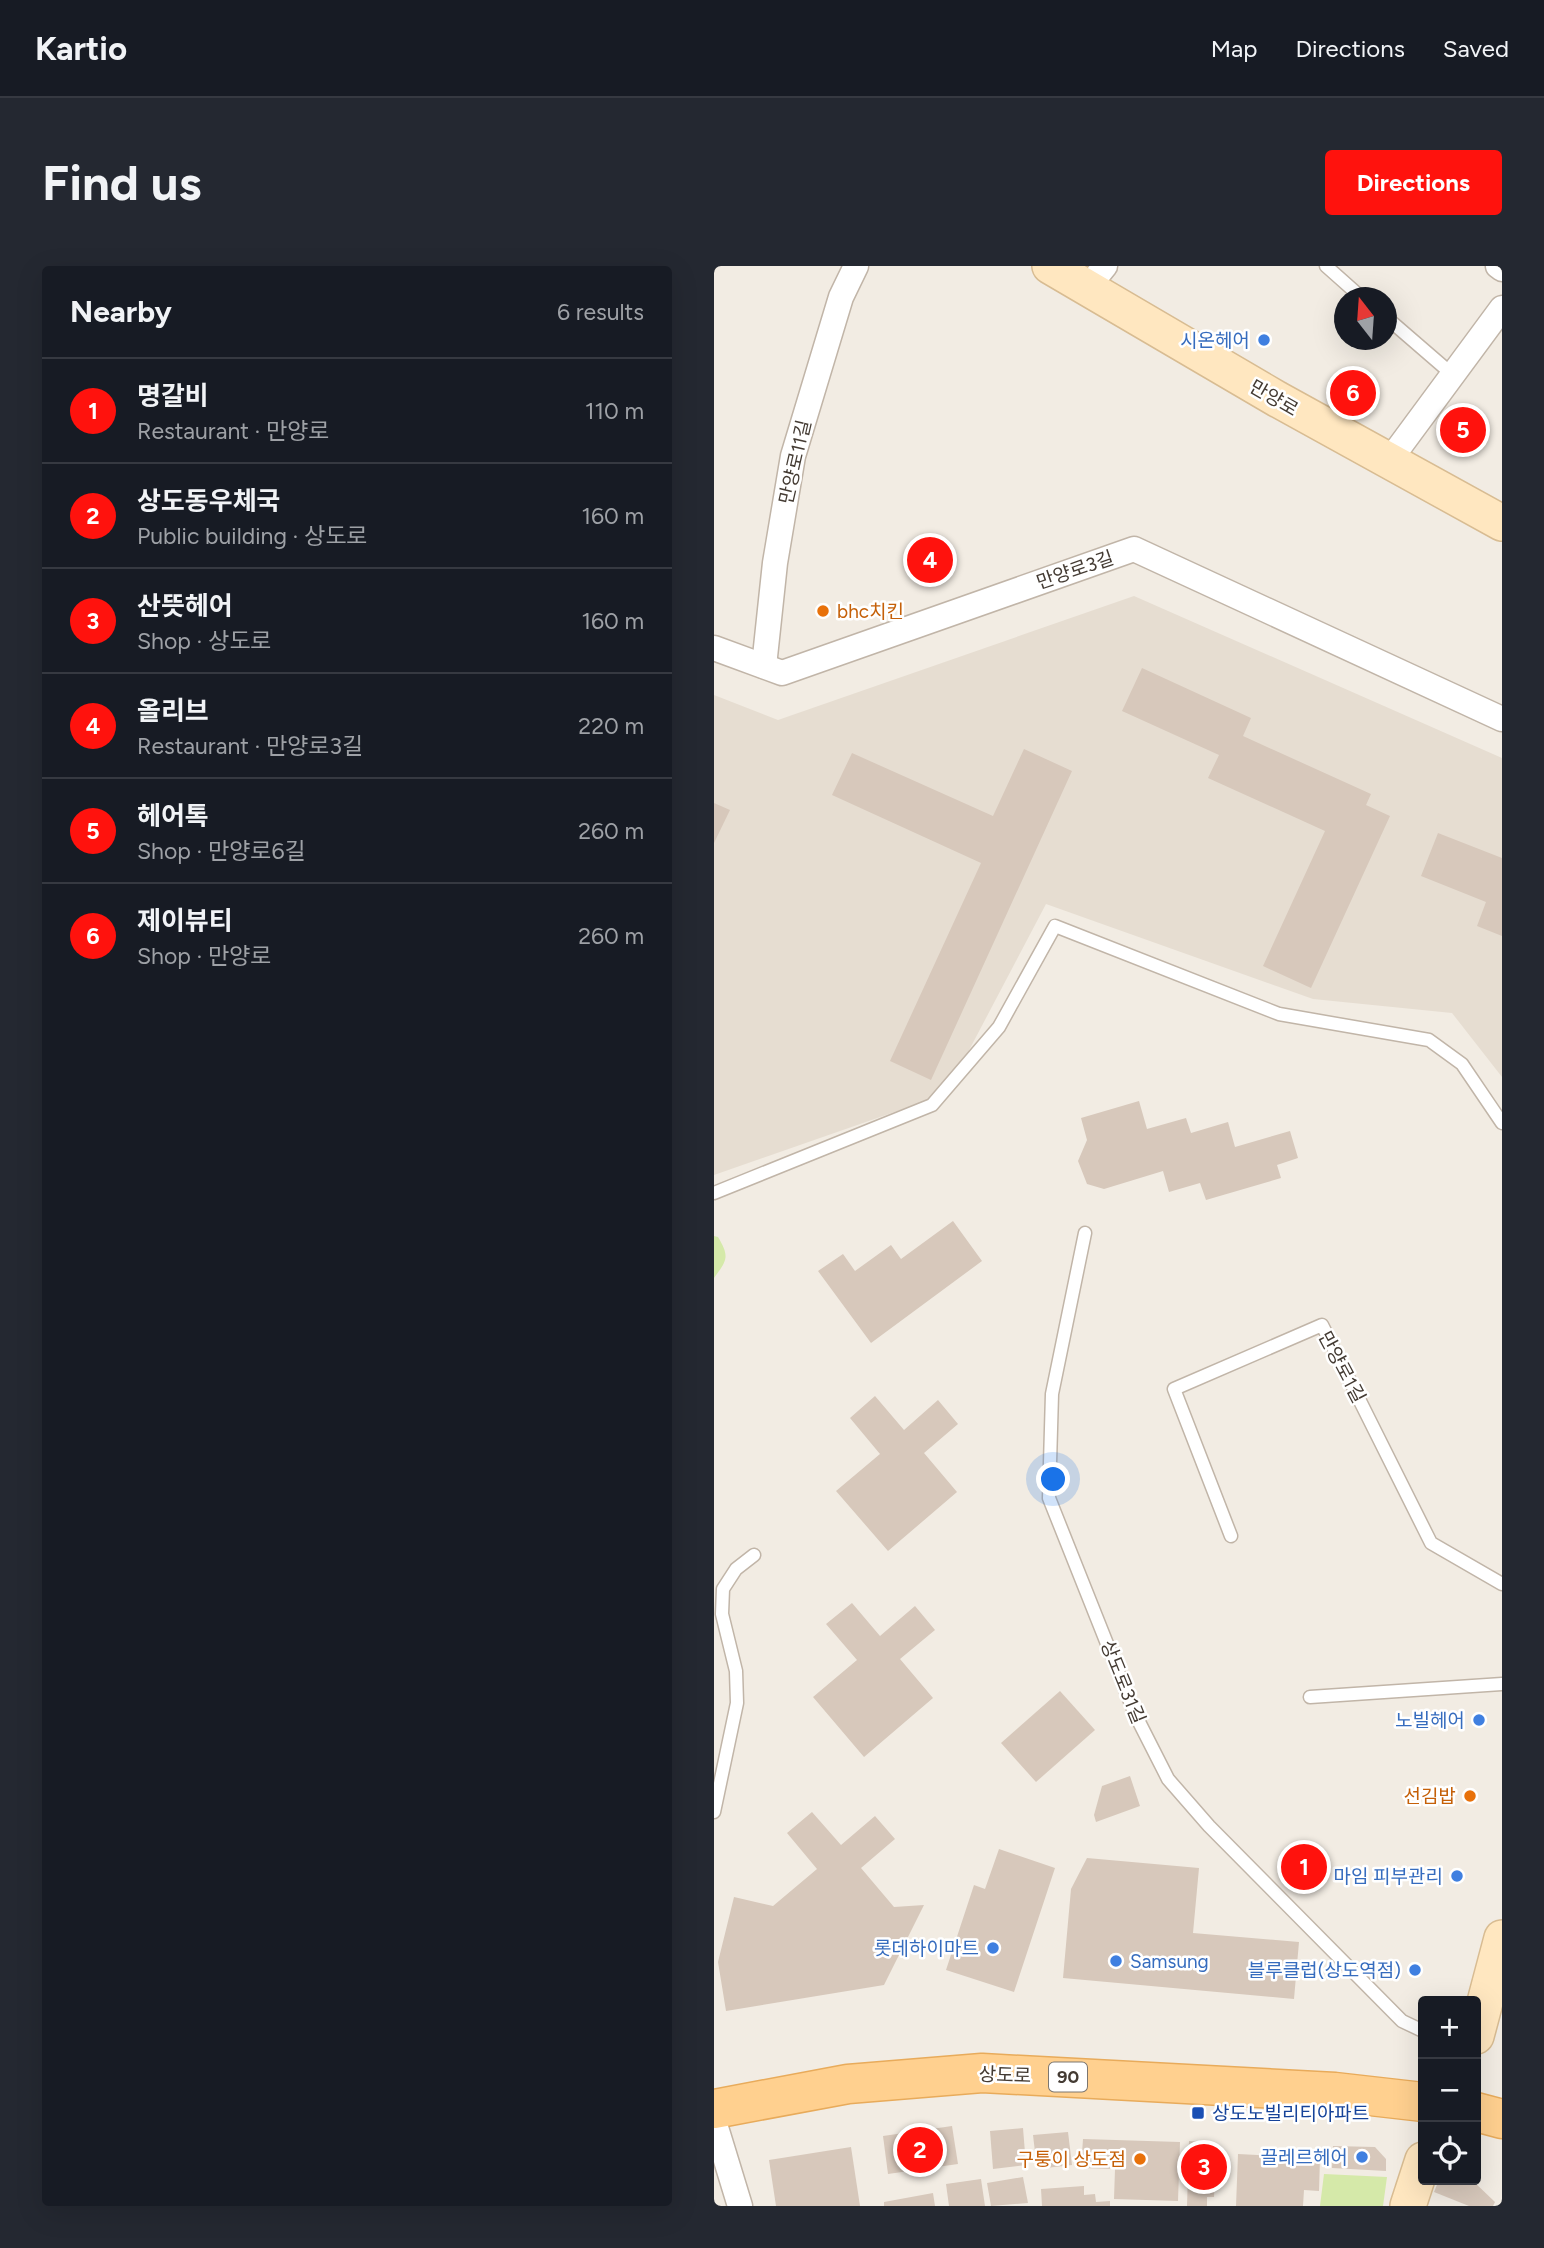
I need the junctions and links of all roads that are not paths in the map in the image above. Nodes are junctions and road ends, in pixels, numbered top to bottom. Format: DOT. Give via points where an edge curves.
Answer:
graph roads {
  1 [pos="856,266"];
  2 [pos="1051,266"];
  3 [pos="1326,266"];
  4 [pos="1096,277"];
  5 [pos="1350,287"];
  6 [pos="1502,308"];
  7 [pos="1397,327"];
  8 [pos="1453,375"];
  9 [pos="1389,461"];
  10 [pos="1502,523"];
  11 [pos="714,648"];
  12 [pos="764,666"];
  13 [pos="1502,719"];
  14 [pos="1502,1123"];
  15 [pos="714,1193"];
  16 [pos="1085,1233"];
  17 [pos="1231,1536"];
  18 [pos="754,1555"];
  19 [pos="1502,1584"];
  20 [pos="1502,1685"];
  21 [pos="1310,1697"];
  22 [pos="714,1812"];
  23 [pos="1502,1938"];
  24 [pos="1481,2017"];
  25 [pos="1418,2029"];
  26 [pos="1418,2101"];
  27 [pos="714,2109"];
  28 [pos="1481,2113"];
  29 [pos="1502,2119"];
  30 [pos="714,2121"];
  31 [pos="1418,2175"];
  32 [pos="740,2206"];
  33 [pos="1408,2206"];
  1 -- 12 [label="street, 만양로11길" via="841,297 793,456"];
  2 -- 4 [label="street, 만양로"];
  3 -- 5 [label="lane"];
  4 -- 9 [label="street, 만양로" via="1277,400"];
  6 -- 8 [label="street"];
  7 -- 8 [label="lane"];
  8 -- 9 [label="street"];
  9 -- 10 [label="street, 만양로"];
  11 -- 12 [label="street, 만양로3길"];
  12 -- 13 [label="street, 만양로3길" via="782,673 1134,549"];
  14 -- 15 [label="lane" via="1462,1064 1429,1040 1279,1014 1055,926 999,1027 932,1105"];
  16 -- 25 [label="lane, 상도로31길" via="1052,1394 1049,1498 1135,1714 1168,1779 1209,1826 1402,2021"];
  17 -- 19 [label="lane, 만양로1길" via="1174,1389 1322,1325 1431,1543"];
  18 -- 22 [label="lane" via="736,1569 723,1589 722,1614 736,1671 737,1703"];
  20 -- 21 [label="lane"];
  23 -- 24 [label="street"];
  26 -- 27 [label="main road, 상도로 / 90" via="1335,2092 982,2073 848,2084"];
  28 -- 29 [label="main road"];
  30 -- 32 [label="street"];
  31 -- 33 [label="street"];
}
